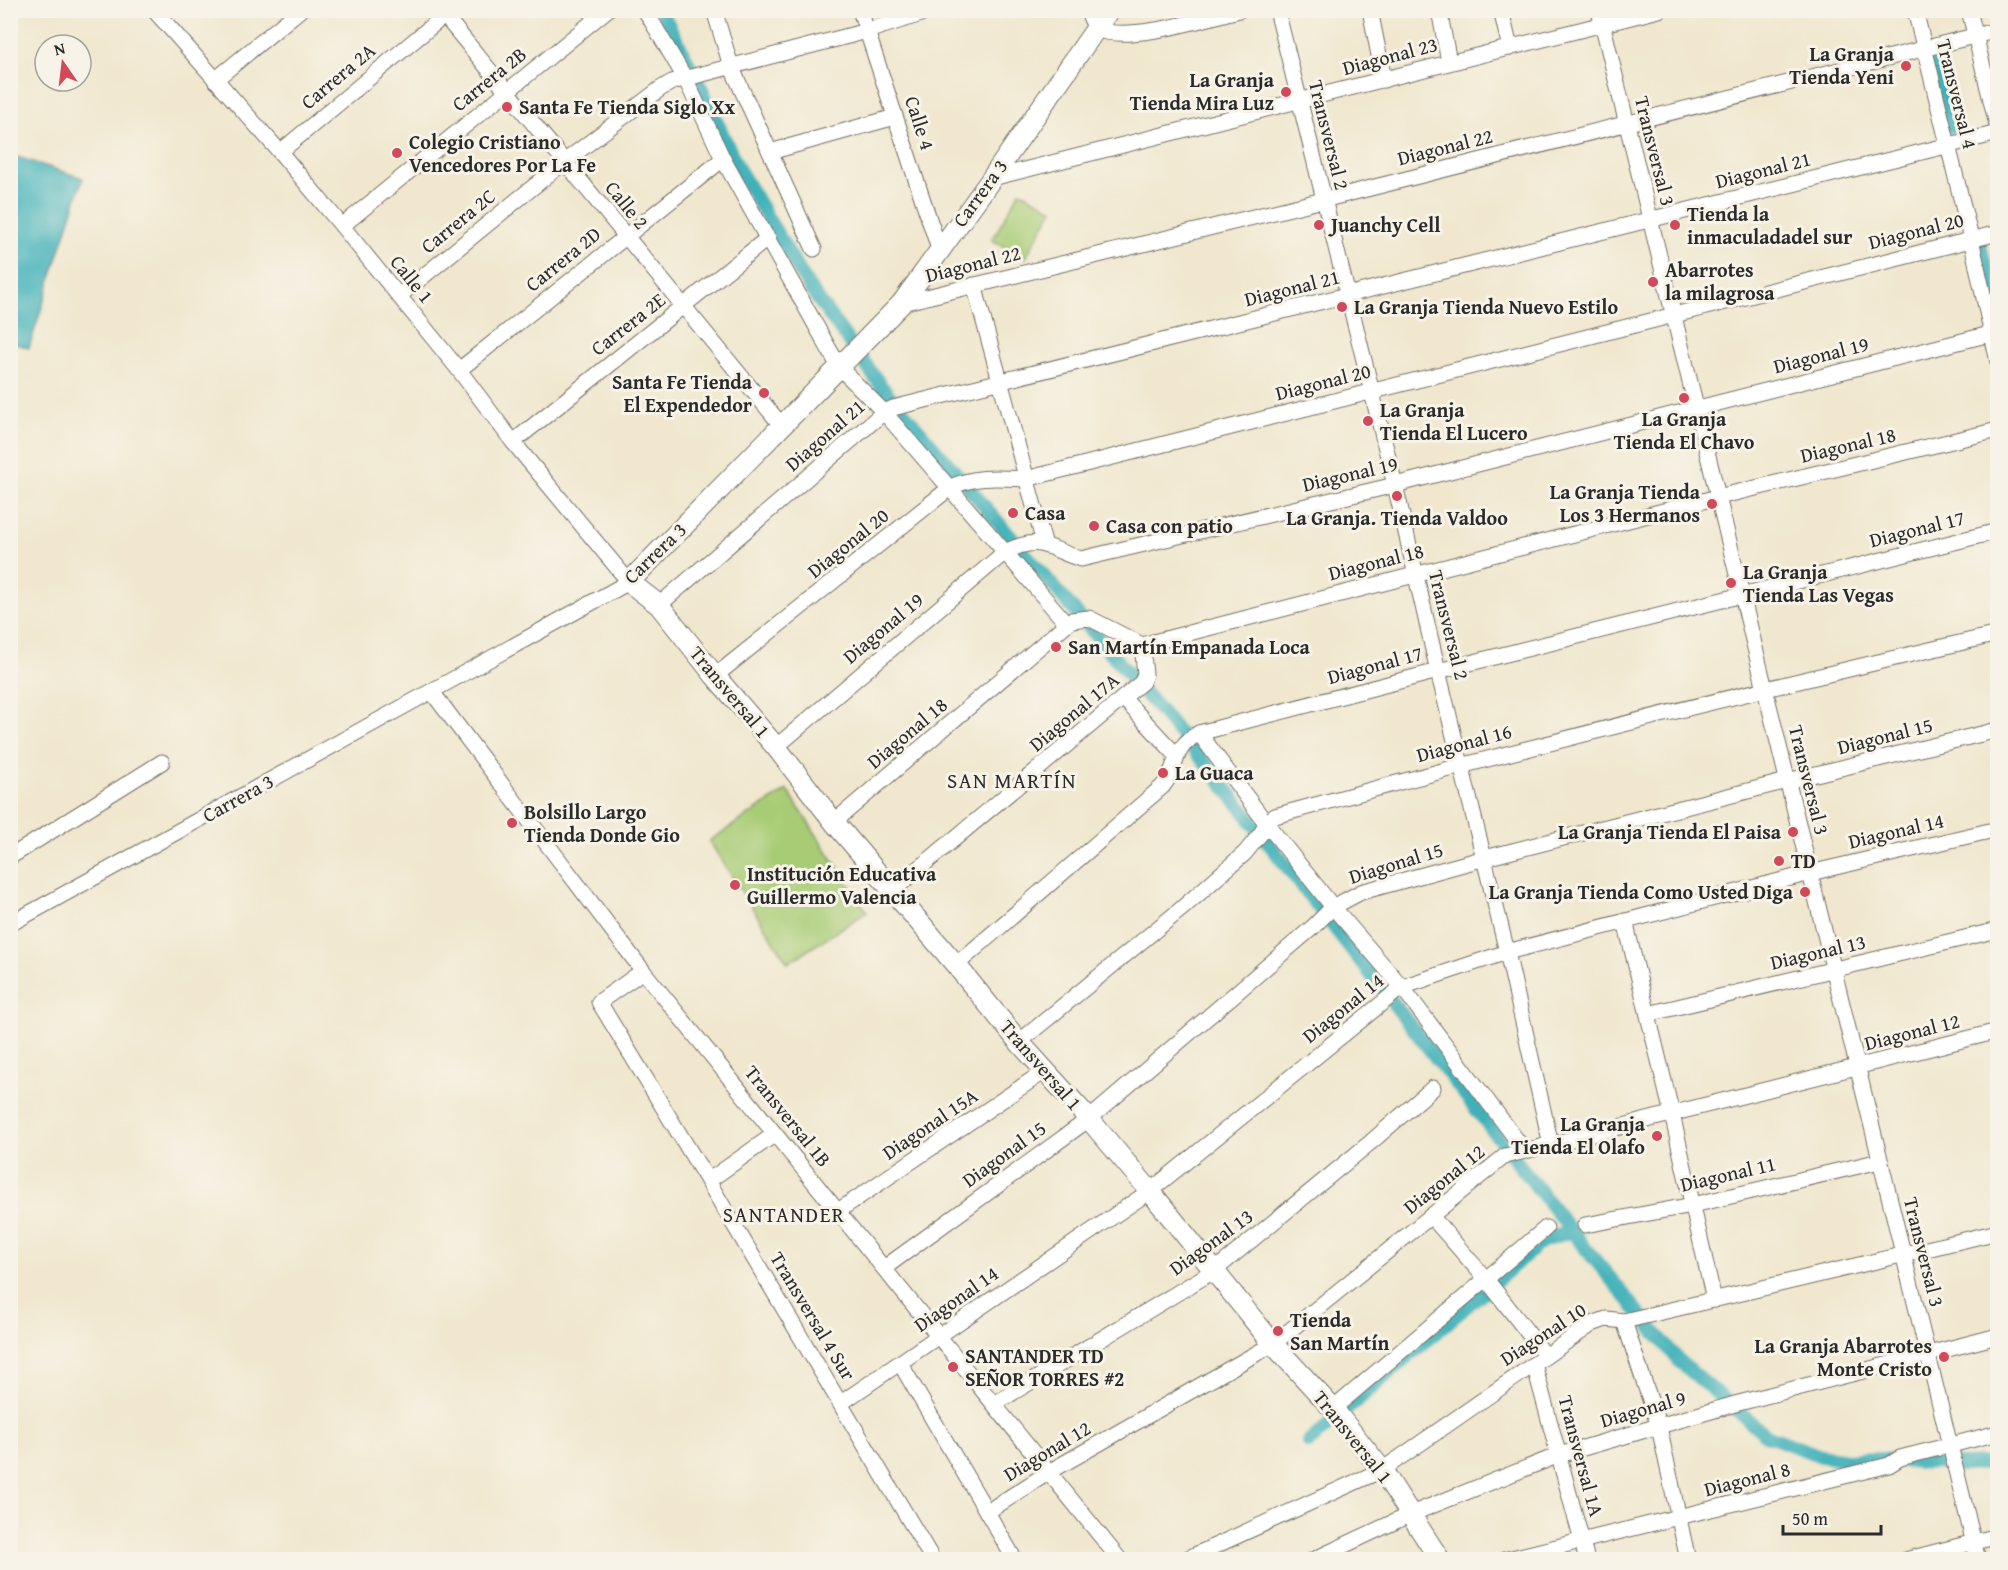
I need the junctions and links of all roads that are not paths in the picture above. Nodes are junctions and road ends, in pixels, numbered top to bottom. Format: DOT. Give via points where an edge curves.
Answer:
graph roads {
  1 [pos="154,10"];
  2 [pos="300,10"];
  3 [pos="607,10"];
  4 [pos="645,10"];
  5 [pos="714,10"];
  6 [pos="860,10"];
  7 [pos="934,10"];
  8 [pos="1087,10"];
  9 [pos="1109,10"];
  10 [pos="1239,10"];
  11 [pos="1277,10"];
  12 [pos="1370,10"];
  13 [pos="1439,10"];
  14 [pos="1501,10"];
  15 [pos="1659,10"];
  16 [pos="1915,10"];
  17 [pos="1969,10"];
  18 [pos="445,12"];
  19 [pos="1601,17"];
  20 [pos="1096,29"];
  21 [pos="1998,30"];
  22 [pos="867,31"];
  23 [pos="1975,36"];
  24 [pos="1933,46"];
  25 [pos="1510,48"];
  26 [pos="1449,62"];
  27 [pos="731,66"];
  28 [pos="687,78"];
  29 [pos="215,80"];
  30 [pos="1384,80"];
  31 [pos="507,92"];
  32 [pos="1299,102"];
  33 [pos="895,117"];
  34 [pos="1627,122"];
  35 [pos="1998,131"];
  36 [pos="1950,144"];
  37 [pos="280,152"];
  38 [pos="770,153"];
  39 [pos="723,159"];
  40 [pos="564,162"];
  41 [pos="992,178"];
  42 [pos="1323,200"];
  43 [pos="1650,220"];
  44 [pos="342,226"];
  45 [pos="1998,233"];
  46 [pos="625,236"];
  47 [pos="768,238"];
  48 [pos="1973,238"];
  49 [pos="814,249"];
  50 [pos="939,249"];
  51 [pos="974,285"];
  52 [pos="399,296"];
  53 [pos="1348,296"];
  54 [pos="902,303"];
  55 [pos="684,307"];
  56 [pos="1674,315"];
  57 [pos="1994,333"];
  58 [pos="1998,362"];
  59 [pos="842,363"];
  60 [pos="459,370"];
  61 [pos="1000,381"];
  62 [pos="1372,391"];
  63 [pos="1697,408"];
  64 [pos="889,410"];
  65 [pos="782,426"];
  66 [pos="1998,430"];
  67 [pos="513,442"];
  68 [pos="1026,479"];
  69 [pos="957,485"];
  70 [pos="1395,485"];
  71 [pos="1718,497"];
  72 [pos="1998,531"];
  73 [pos="1044,543"];
  74 [pos="1013,549"];
  75 [pos="1414,574"];
  76 [pos="629,582"];
  77 [pos="1742,594"];
  78 [pos="659,605"];
  79 [pos="1069,622"];
  80 [pos="1998,634"];
  81 [pos="1142,645"];
  82 [pos="1438,671"];
  83 [pos="715,676"];
  84 [pos="1765,688"];
  85 [pos="432,692"];
  86 [pos="1126,696"];
  87 [pos="1998,730"];
  88 [pos="1187,744"];
  89 [pos="776,747"];
  90 [pos="162,762"];
  91 [pos="1462,765"];
  92 [pos="1787,781"];
  93 [pos="834,822"];
  94 [pos="1264,827"];
  95 [pos="1998,829"];
  96 [pos="10,857"];
  97 [pos="1485,858"];
  98 [pos="1810,873"];
  99 [pos="892,891"];
  100 [pos="1330,909"];
  101 [pos="1625,921"];
  102 [pos="10,924"];
  103 [pos="1998,930"];
  104 [pos="1507,952"];
  105 [pos="956,965"];
  106 [pos="643,971"];
  107 [pos="1834,971"];
  108 [pos="1396,991"];
  109 [pos="1648,1014"];
  110 [pos="1998,1031"];
  111 [pos="1019,1042"];
  112 [pos="1857,1067"];
  113 [pos="1045,1071"];
  114 [pos="1433,1088"];
  115 [pos="1672,1114"];
  116 [pos="1089,1119"];
  117 [pos="776,1134"];
  118 [pos="1551,1145"];
  119 [pos="1516,1153"];
  120 [pos="1880,1161"];
  121 [pos="708,1181"];
  122 [pos="1150,1191"];
  123 [pos="1693,1205"];
  124 [pos="838,1211"];
  125 [pos="1431,1216"];
  126 [pos="1584,1225"];
  127 [pos="1546,1228"];
  128 [pos="1998,1232"];
  129 [pos="1903,1254"];
  130 [pos="884,1268"];
  131 [pos="1215,1270"];
  132 [pos="1485,1279"];
  133 [pos="1714,1300"];
  134 [pos="1631,1320"];
  135 [pos="939,1335"];
  136 [pos="1998,1336"];
  137 [pos="1273,1344"];
  138 [pos="1927,1354"];
  139 [pos="1540,1360"];
  140 [pos="900,1363"];
  141 [pos="841,1403"];
  142 [pos="994,1404"];
  143 [pos="1338,1416"];
  144 [pos="1659,1427"];
  145 [pos="1998,1433"];
  146 [pos="1951,1451"];
  147 [pos="1559,1455"];
  148 [pos="1382,1470"];
  149 [pos="1049,1472"];
  150 [pos="987,1512"];
  151 [pos="1411,1514"];
  152 [pos="1679,1517"];
  153 [pos="1998,1536"];
  154 [pos="1582,1540"];
  155 [pos="1974,1542"];
  156 [pos="933,1560"];
  157 [pos="1015,1560"];
  158 [pos="1120,1560"];
  159 [pos="1184,1560"];
  160 [pos="1313,1560"];
  161 [pos="1440,1560"];
  162 [pos="1504,1560"];
  163 [pos="1587,1560"];
  164 [pos="1688,1560"];
  165 [pos="1905,1560"];
  166 [pos="1978,1560"];
  1 -- 29 [label="street, Calle 1"];
  2 -- 29 [label="street"];
  3 -- 31 [label="street, Carrera 2B"];
  4 -- 28 [label="street"];
  5 -- 27 [label="street"];
  6 -- 22 [label="street, Calle 4"];
  7 -- 22 [label="street, Carrera 2C"];
  8 -- 20 [label="street"];
  9 -- 20 [label="street, Carrera 3"];
  10 -- 20 [label="street" via="1139,33 1120,35"];
  11 -- 32 [label="street, Transversal 2"];
  12 -- 30 [label="street"];
  13 -- 26 [label="street"];
  14 -- 25 [label="street"];
  15 -- 19 [label="street, Diagonal 23"];
  16 -- 24 [label="street, Transversal 4"];
  17 -- 23 [label="street"];
  18 -- 31 [label="street, Calle 2"];
  18 -- 37 [label="street, Carrera 2A"];
  19 -- 25 [label="street, Diagonal 23"];
  19 -- 34 [label="street, Transversal 3"];
  20 -- 41 [label="street, Carrera 3"];
  21 -- 23 [label="street, Diagonal 22"];
  22 -- 27 [label="street, Carrera 2C"];
  22 -- 33 [label="street, Calle 4"];
  23 -- 24 [label="street, Diagonal 22"];
  23 -- 35 [label="street"];
  24 -- 34 [label="street, Diagonal 22"];
  24 -- 36 [label="street, Transversal 4"];
  25 -- 26 [label="street, Diagonal 23"];
  26 -- 30 [label="street, Diagonal 23"];
  27 -- 28 [label="street, Carrera 2C"];
  27 -- 38 [label="street"];
  28 -- 39 [label="street"];
  28 -- 40 [label="street, Carrera 2C" via="660,89"];
  29 -- 37 [label="street, Calle 1"];
  30 -- 32 [label="street, Diagonal 23"];
  31 -- 40 [label="street, Calle 2"];
  31 -- 44 [label="street, Carrera 2B"];
  32 -- 41 [label="street, Diagonal 23"];
  32 -- 42 [label="street, Transversal 2"];
  33 -- 38 [label="street"];
  33 -- 50 [label="street, Calle 4"];
  34 -- 42 [label="street, Diagonal 22"];
  34 -- 43 [label="street, Transversal 3"];
  35 -- 36 [label="street, Diagonal 21"];
  36 -- 43 [label="street, Diagonal 21"];
  36 -- 48 [label="street, Transversal 4"];
  37 -- 44 [label="street, Calle 1"];
  38 -- 49 [label="street"];
  39 -- 46 [label="street, Carrera 2D"];
  39 -- 47 [label="street"];
  40 -- 46 [label="street, Calle 2"];
  40 -- 52 [label="street, Carrera 2C"];
  41 -- 50 [label="street, Carrera 3"];
  42 -- 51 [label="street, Diagonal 22"];
  42 -- 53 [label="street, Transversal 2"];
  43 -- 53 [label="street, Diagonal 21"];
  43 -- 56 [label="street, Transversal 3"];
  44 -- 52 [label="street, Calle 1"];
  45 -- 48 [label="street, Diagonal 20"];
  46 -- 55 [label="street, Calle 2"];
  46 -- 60 [label="street, Carrera 2D"];
  47 -- 55 [label="street, Carrera 2E"];
  47 -- 59 [label="street"];
  48 -- 56 [label="street, Diagonal 20"];
  48 -- 57 [label="street, Transversal 4"];
  50 -- 54 [label="street, Carrera 3"];
  51 -- 54 [label="street, Diagonal 22"];
  51 -- 61 [label="street"];
  52 -- 60 [label="street, Calle 1"];
  53 -- 61 [label="street, Diagonal 21"];
  53 -- 62 [label="street, Transversal 2"];
  54 -- 59 [label="street, Carrera 3"];
  55 -- 65 [label="street, Calle 2"];
  55 -- 67 [label="street, Carrera 2E"];
  56 -- 62 [label="street, Diagonal 20"];
  56 -- 63 [label="street, Transversal 3"];
  57 -- 58 [label="street, Transversal 4"];
  57 -- 63 [label="street, Diagonal 19"];
  59 -- 64 [label="street"];
  59 -- 65 [label="street, Carrera 3"];
  60 -- 67 [label="street, Calle 1"];
  61 -- 64 [label="street, Diagonal 21"];
  61 -- 68 [label="street"];
  62 -- 68 [label="street, Diagonal 20"];
  62 -- 70 [label="street, Transversal 2"];
  63 -- 70 [label="street, Diagonal 19"];
  63 -- 71 [label="street, Transversal 3"];
  64 -- 69 [label="street"];
  64 -- 78 [label="street, Diagonal 21"];
  65 -- 76 [label="street, Carrera 3"];
  66 -- 71 [label="street, Diagonal 18"];
  67 -- 76 [label="street, Calle 1"];
  68 -- 69 [label="street, Diagonal 20" via="981,478"];
  68 -- 73 [label="street"];
  69 -- 74 [label="street"];
  69 -- 83 [label="street, Diagonal 20"];
  70 -- 73 [label="street, Diagonal 19" via="1081,559"];
  70 -- 75 [label="street, Transversal 2"];
  71 -- 75 [label="street, Diagonal 18"];
  71 -- 77 [label="street, Transversal 3"];
  72 -- 77 [label="street, Diagonal 17"];
  73 -- 74 [label="street"];
  74 -- 79 [label="street"];
  74 -- 89 [label="street, Diagonal 19"];
  75 -- 81 [label="street, Diagonal 18"];
  75 -- 82 [label="street, Transversal 2"];
  76 -- 78 [label="street, Transversal 1"];
  76 -- 85 [label="street, Carrera 3"];
  77 -- 82 [label="street, Diagonal 17"];
  77 -- 84 [label="street, Transversal 3"];
  78 -- 83 [label="street, Transversal 1"];
  79 -- 81 [label="street" via="1089,618"];
  79 -- 93 [label="street, Diagonal 18"];
  80 -- 84 [label="street, Diagonal 16"];
  81 -- 86 [label="street, Diagonal 17A" via="1145,674"];
  82 -- 88 [label="street, Diagonal 17"];
  82 -- 91 [label="street, Transversal 2"];
  83 -- 89 [label="street, Transversal 1"];
  84 -- 91 [label="street, Diagonal 16"];
  84 -- 92 [label="street, Transversal 3"];
  85 -- 102 [label="street, Carrera 3"];
  85 -- 106 [label="street, Transversal 1B"];
  86 -- 88 [label="street"];
  86 -- 99 [label="street, Diagonal 17A"];
  87 -- 92 [label="street, Diagonal 15"];
  88 -- 94 [label="street"];
  88 -- 105 [label="street" via="1163,786"];
  89 -- 93 [label="street, Transversal 1"];
  90 -- 96 [label="street"];
  91 -- 94 [label="street, Diagonal 16" via="1275,816"];
  91 -- 97 [label="street, Transversal 2"];
  92 -- 97 [label="street, Diagonal 15"];
  92 -- 98 [label="street, Transversal 3"];
  93 -- 99 [label="street, Transversal 1"];
  94 -- 100 [label="street"];
  94 -- 111 [label="street, Diagonal 16" via="1245,853"];
  95 -- 98 [label="street, Diagonal 14"];
  97 -- 100 [label="street, Diagonal 15" via="1361,892"];
  97 -- 104 [label="street, Transversal 2"];
  98 -- 101 [label="street, Diagonal 14"];
  98 -- 107 [label="street, Transversal 3"];
  99 -- 105 [label="street, Transversal 1"];
  100 -- 108 [label="street"];
  100 -- 116 [label="street, Diagonal 15"];
  101 -- 104 [label="street, Diagonal 14"];
  101 -- 109 [label="street"];
  103 -- 107 [label="street, Diagonal 13"];
  104 -- 108 [label="street, Diagonal 14"];
  104 -- 118 [label="street, Transversal 2"];
  105 -- 111 [label="street, Transversal 1"];
  106 -- 117 [label="street, Transversal 1B"];
  106 -- 121 [label="street, Transversal 4 Sur" via="599,1002"];
  107 -- 109 [label="street, Diagonal 13"];
  107 -- 112 [label="street, Transversal 3"];
  108 -- 119 [label="street"];
  108 -- 122 [label="street, Diagonal 14"];
  109 -- 115 [label="street"];
  110 -- 112 [label="street, Diagonal 12"];
  111 -- 113 [label="street, Transversal 1"];
  112 -- 115 [label="street, Diagonal 12"];
  112 -- 120 [label="street, Transversal 3"];
  113 -- 116 [label="street, Transversal 1"];
  113 -- 124 [label="street, Diagonal 15A"];
  114 -- 131 [label="street, Diagonal 13"];
  115 -- 118 [label="street, Diagonal 12"];
  115 -- 123 [label="street"];
  116 -- 122 [label="street, Transversal 1"];
  116 -- 130 [label="street, Diagonal 15"];
  117 -- 121 [label="street"];
  117 -- 124 [label="street, Transversal 1B"];
  118 -- 119 [label="street, Diagonal 12"];
  119 -- 125 [label="street, Diagonal 12"];
  120 -- 123 [label="street, Diagonal 11"];
  120 -- 129 [label="street, Transversal 3"];
  121 -- 141 [label="street, Transversal 4 Sur"];
  122 -- 131 [label="street, Transversal 1"];
  122 -- 135 [label="street, Diagonal 14"];
  123 -- 126 [label="street, Diagonal 11"];
  123 -- 133 [label="street"];
  124 -- 130 [label="street, Transversal 1B"];
  125 -- 132 [label="street"];
  125 -- 137 [label="street, Diagonal 12"];
  127 -- 132 [label="street"];
  128 -- 129 [label="street, Diagonal 10"];
  129 -- 133 [label="street, Diagonal 10"];
  129 -- 138 [label="street, Transversal 3"];
  130 -- 135 [label="street, Transversal 1B"];
  131 -- 137 [label="street, Transversal 1"];
  131 -- 142 [label="street, Diagonal 13"];
  132 -- 139 [label="street" via="1508,1307"];
  132 -- 143 [label="street"];
  133 -- 134 [label="street, Diagonal 10"];
  134 -- 139 [label="street, Diagonal 10" via="1606,1319 1592,1324"];
  134 -- 144 [label="street"];
  135 -- 140 [label="street, Diagonal 14"];
  135 -- 142 [label="street, Transversal 1B"];
  136 -- 138 [label="street, Diagonal 9"];
  137 -- 143 [label="street, Transversal 1"];
  137 -- 149 [label="street, Diagonal 12"];
  138 -- 144 [label="street, Diagonal 9"];
  138 -- 146 [label="street, Transversal 3"];
  139 -- 147 [label="street, Transversal 1A"];
  139 -- 148 [label="street, Diagonal 10"];
  140 -- 141 [label="street, Diagonal 14"];
  140 -- 150 [label="street"];
  141 -- 156 [label="street, Transversal 4 Sur"];
  142 -- 149 [label="street, Transversal 1B"];
  143 -- 148 [label="street, Transversal 1"];
  144 -- 147 [label="street, Diagonal 9"];
  144 -- 152 [label="street"];
  145 -- 146 [label="street, Diagonal 8"];
  146 -- 152 [label="street, Diagonal 8"];
  146 -- 155 [label="street, Transversal 3"];
  147 -- 151 [label="street, Diagonal 9"];
  147 -- 154 [label="street, Transversal 1A"];
  148 -- 151 [label="street, Transversal 1"];
  148 -- 159 [label="street, Diagonal 10"];
  149 -- 150 [label="street, Diagonal 12"];
  149 -- 158 [label="street, Transversal 1B"];
  150 -- 157 [label="street"];
  151 -- 160 [label="street, Diagonal 9"];
  151 -- 161 [label="street, Transversal 1"];
  152 -- 154 [label="street, Diagonal 8"];
  152 -- 164 [label="street"];
  153 -- 155 [label="street"];
  154 -- 162 [label="street, Diagonal 8"];
  154 -- 163 [label="street, Transversal 1A"];
  155 -- 165 [label="street"];
  155 -- 166 [label="street, Transversal 3"];
}
